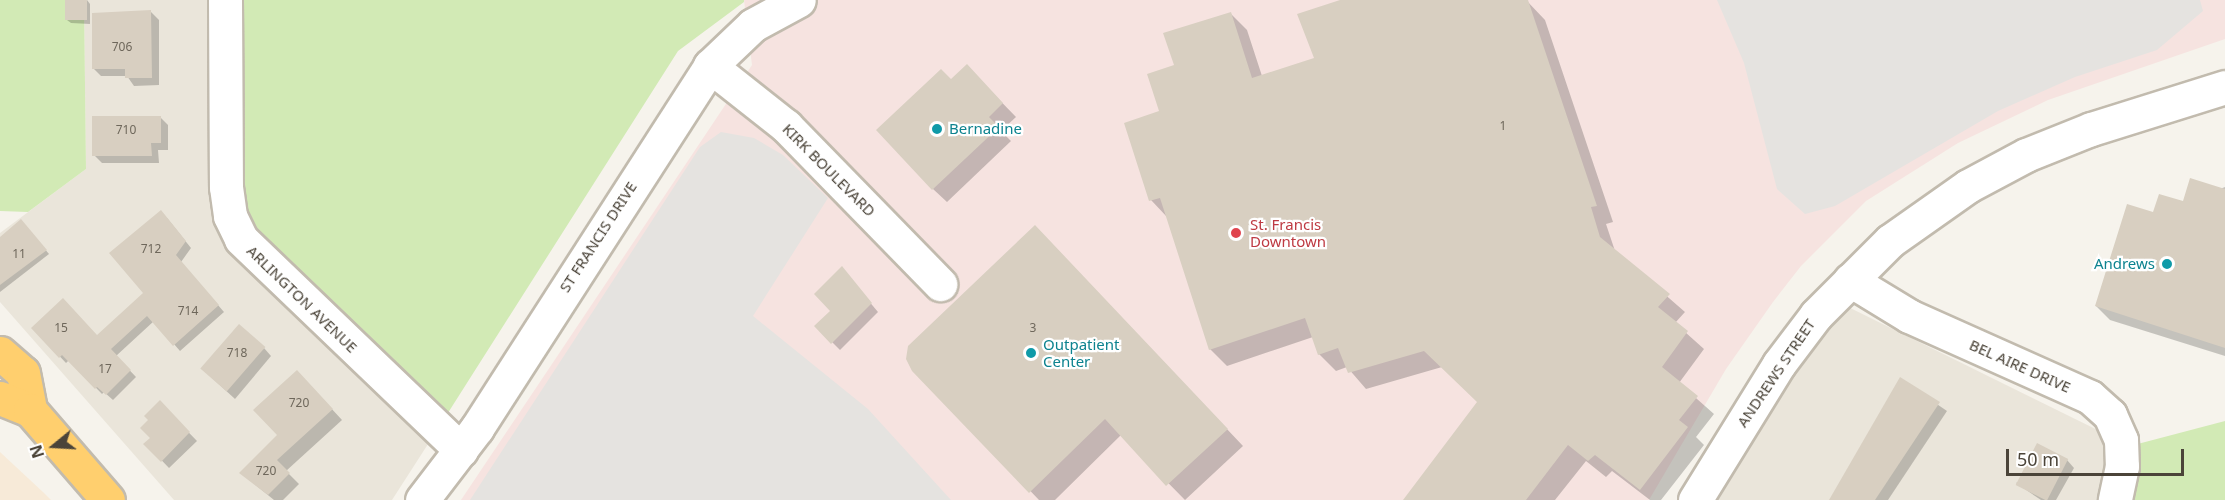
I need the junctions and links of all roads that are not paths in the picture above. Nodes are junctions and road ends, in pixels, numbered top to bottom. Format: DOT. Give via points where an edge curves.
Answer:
graph roads {
  1 [pos="225,0"];
  2 [pos="799,0"];
  3 [pos="710,66"];
  4 [pos="2225,87"];
  5 [pos="1850,280"];
  6 [pos="940,284"];
  7 [pos="0,353"];
  8 [pos="15,404"];
  9 [pos="460,450"];
  10 [pos="108,500"];
  11 [pos="422,500"];
  12 [pos="1695,500"];
  13 [pos="2115,500"];
  1 -- 9 [label="street, ARLINGTON AVENUE" via="226,188 230,216 241,239"];
  2 -- 3 [label="street, ST FRANCIS DRIVE" via="753,26"];
  3 -- 6 [label="street, KIRK BOULEVARD" via="786,126"];
  3 -- 9 [label="street, ST FRANCIS DRIVE"];
  4 -- 5 [label="street, ANDREWS STREET" via="2091,129 2026,155 1929,212"];
  5 -- 12 [label="street, ANDREWS STREET" via="1779,364"];
  5 -- 13 [label="street, BEL AIRE DRIVE" via="1909,316 2090,397 2110,415 2121,440 2122,466"];
  7 -- 8 [label="highway" via="23,373"];
  8 -- 10 [label="highway"];
  9 -- 11 [label="street, ST FRANCIS DRIVE"];
}
